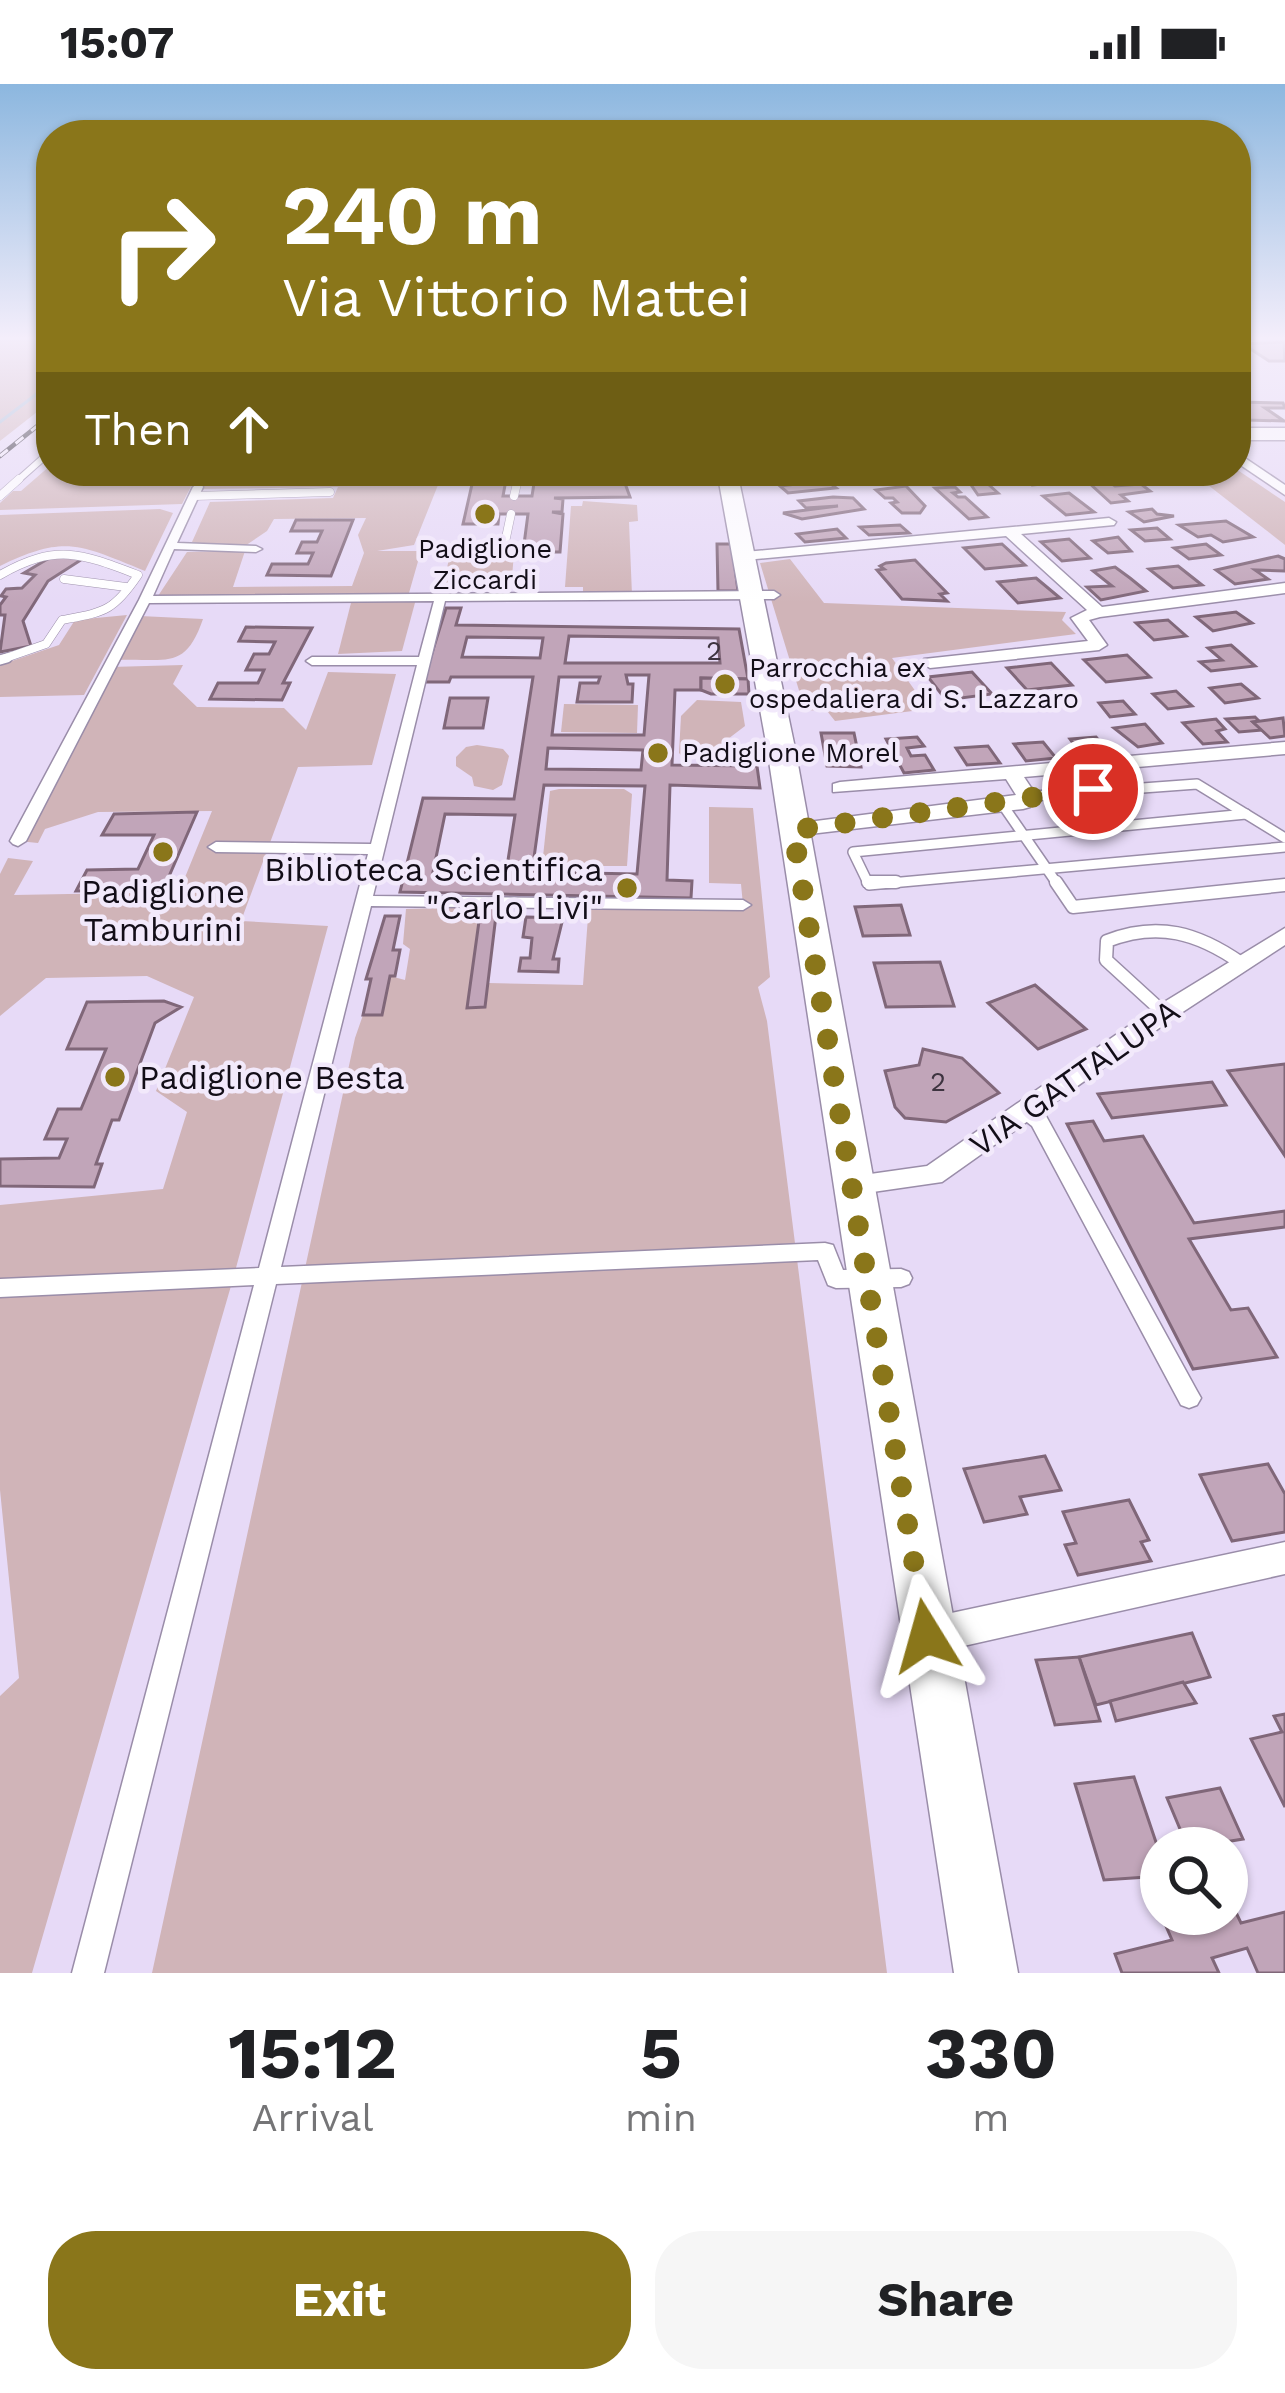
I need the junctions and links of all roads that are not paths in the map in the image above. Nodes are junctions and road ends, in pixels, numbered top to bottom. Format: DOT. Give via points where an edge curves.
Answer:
graph roads {
  1 [pos="1251,434"];
  2 [pos="1285,434"];
  3 [pos="36,464"];
  4 [pos="1251,467"];
  5 [pos="198,486"];
  6 [pos="517,486"];
  7 [pos="729,486"];
  8 [pos="196,491"];
  9 [pos="1285,491"];
  10 [pos="330,492"];
  11 [pos="0,496"];
  12 [pos="1109,522"];
  13 [pos="1010,532"];
  14 [pos="170,546"];
  15 [pos="452,547"];
  16 [pos="256,548"];
  17 [pos="745,556"];
  18 [pos="0,575"];
  19 [pos="64,579"];
  20 [pos="126,587"];
  21 [pos="1285,588"];
  22 [pos="764,596"];
  23 [pos="440,599"];
  24 [pos="145,600"];
  25 [pos="1098,612"];
  26 [pos="0,660"];
  27 [pos="312,661"];
  28 [pos="424,661"];
  29 [pos="930,663"];
  30 [pos="1285,748"];
  31 [pos="1012,773"];
  32 [pos="840,788"];
  33 [pos="1026,795"];
  34 [pos="1002,803"];
  35 [pos="1246,814"];
  36 [pos="793,830"];
  37 [pos="1024,834"];
  38 [pos="1285,838"];
  39 [pos="18,841"];
  40 [pos="216,847"];
  41 [pos="1285,847"];
  42 [pos="377,849"];
  43 [pos="1046,867"];
  44 [pos="1285,885"];
  45 [pos="364,901"];
  46 [pos="743,905"];
  47 [pos="1285,934"];
  48 [pos="1240,962"];
  49 [pos="1164,1013"];
  50 [pos="1024,1112"];
  51 [pos="852,1185"];
  52 [pos="269,1278"];
  53 [pos="885,1278"];
  54 [pos="0,1288"];
  55 [pos="1189,1398"];
  56 [pos="1285,1558"];
  57 [pos="926,1636"];
  58 [pos="88,1973"];
  59 [pos="986,1973"];
  1 -- 2 [label="main road"];
  3 -- 11 [label="lane"];
  4 -- 9 [label="street"];
  5 -- 8 [label="lane"];
  6 -- 15 [label="lane" via="504,547"];
  7 -- 17 [label="main road"];
  8 -- 10 [label="lane"];
  8 -- 14 [label="street"];
  12 -- 13 [label="street"];
  13 -- 17 [label="street"];
  13 -- 25 [label="street"];
  14 -- 16 [label="street"];
  14 -- 24 [label="street"];
  17 -- 22 [label="main road"];
  18 -- 20 [label="lane" via="52,550 138,575"];
  19 -- 20 [label="lane"];
  20 -- 26 [label="lane" via="107,611 62,620 46,644"];
  21 -- 25 [label="street"];
  22 -- 23 [label="street"];
  22 -- 36 [label="main road"];
  23 -- 24 [label="street"];
  23 -- 28 [label="street"];
  24 -- 39 [label="street"];
  25 -- 29 [label="street" via="1079,618 1099,645"];
  27 -- 28 [label="street"];
  28 -- 42 [label="street"];
  30 -- 31 [label="street"];
  31 -- 32 [label="street"];
  31 -- 33 [label="street"];
  33 -- 34 [label="street" via="1023,803"];
  33 -- 35 [label="lane" via="1197,784"];
  34 -- 36 [label="street"];
  34 -- 37 [label="lane"];
  35 -- 37 [label="lane"];
  35 -- 38 [label="lane"];
  36 -- 51 [label="main road"];
  37 -- 43 [label="lane"];
  37 -- 43 [label="lane" via="854,852 868,885"];
  40 -- 42 [label="street"];
  41 -- 43 [label="lane"];
  42 -- 45 [label="street"];
  43 -- 44 [label="lane" via="1072,907"];
  45 -- 46 [label="street"];
  45 -- 52 [label="street"];
  47 -- 48 [label="street, VIA GATTALUPA"];
  48 -- 49 [label="street, VIA GATTALUPA"];
  48 -- 49 [label="lane" via="1185,930 1107,941 1106,960"];
  49 -- 50 [label="street, VIA GATTALUPA"];
  50 -- 51 [label="street, VIA GATTALUPA" via="933,1175"];
  50 -- 55 [label="street" via="1039,1121"];
  51 -- 53 [label="main road"];
  52 -- 53 [label="street" via="825,1251 836,1280"];
  52 -- 54 [label="street"];
  52 -- 58 [label="street"];
  53 -- 57 [label="main road"];
  56 -- 57 [label="street"];
  57 -- 59 [label="main road"];
}
